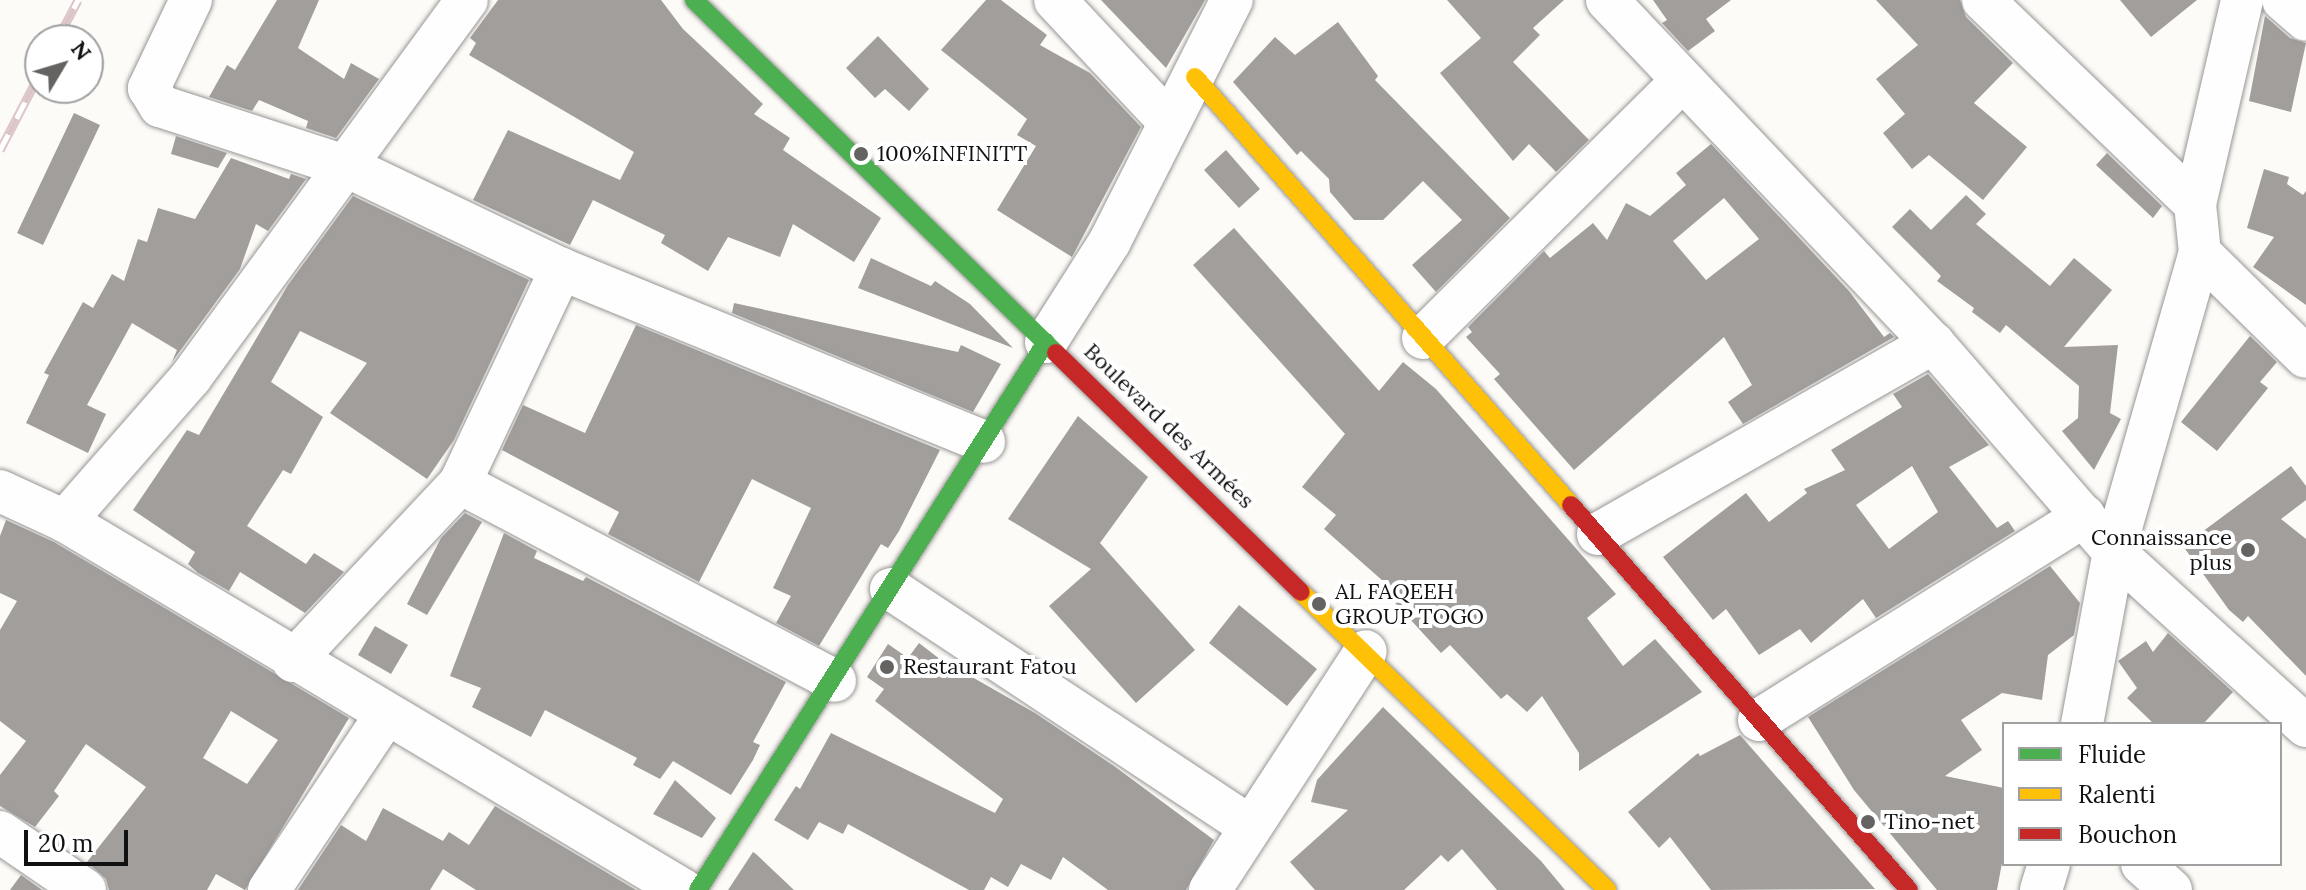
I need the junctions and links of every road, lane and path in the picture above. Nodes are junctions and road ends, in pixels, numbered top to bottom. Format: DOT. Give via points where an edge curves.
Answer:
graph roads {
  1 [pos="191,0"];
  2 [pos="467,0"];
  3 [pos="694,0"];
  4 [pos="1055,0"];
  5 [pos="1232,0"];
  6 [pos="1607,0"];
  7 [pos="1983,0"];
  8 [pos="2242,0"];
  9 [pos="2283,0"];
  10 [pos="2306,20"];
  11 [pos="1195,77"];
  12 [pos="1681,82"];
  13 [pos="1169,122"];
  14 [pos="348,167"];
  15 [pos="2195,204"];
  16 [pos="2200,253"];
  17 [pos="561,269"];
  18 [pos="1423,338"];
  19 [pos="1046,342"];
  20 [pos="1933,343"];
  21 [pos="2306,357"];
  22 [pos="984,442"];
  23 [pos="460,483"];
  24 [pos="0,491"];
  25 [pos="2084,516"];
  26 [pos="65,521"];
  27 [pos="1598,534"];
  28 [pos="2114,552"];
  29 [pos="891,589"];
  30 [pos="1366,651"];
  31 [pos="293,661"];
  32 [pos="835,681"];
  33 [pos="385,716"];
  34 [pos="1759,720"];
  35 [pos="2082,722"];
  36 [pos="2306,726"];
  37 [pos="1250,827"];
  38 [pos="0,832"];
  39 [pos="2048,866"];
  40 [pos="2144,866"];
  41 [pos="85,890"];
  42 [pos="269,890"];
  43 [pos="683,890"];
  44 [pos="698,890"];
  45 [pos="1210,890"];
  46 [pos="1607,890"];
  47 [pos="1909,890"];
  48 [pos="2041,890"];
  49 [pos="2171,890"];
  1 -- 14 [label="street" via="152,79 153,98 160,106"];
  2 -- 14 [label="street"];
  3 -- 19 [label="street, Boulevard des Armées"];
  4 -- 13 [label="street"];
  5 -- 11 [label="street"];
  6 -- 12 [label="street"];
  7 -- 15 [label="street"];
  8 -- 15 [label="street"];
  9 -- 10 [label="street"];
  11 -- 13 [label="street"];
  11 -- 18 [label="street"];
  12 -- 18 [label="street"];
  12 -- 20 [label="street"];
  13 -- 19 [label="street" via="1110,241"];
  14 -- 17 [label="street"];
  14 -- 26 [label="street" via="191,377"];
  15 -- 16 [label="street"];
  16 -- 21 [label="street"];
  16 -- 28 [label="street"];
  17 -- 22 [label="street"];
  17 -- 23 [label="street"];
  18 -- 27 [label="street"];
  19 -- 22 [label="street"];
  19 -- 30 [label="street, Boulevard des Armées"];
  20 -- 25 [label="street"];
  20 -- 27 [label="street"];
  22 -- 29 [label="street"];
  23 -- 31 [label="street"];
  23 -- 32 [label="street"];
  24 -- 26 [label="street"];
  25 -- 28 [label="street"];
  25 -- 34 [label="street"];
  26 -- 31 [label="street"];
  27 -- 34 [label="street"];
  28 -- 35 [label="street"];
  28 -- 36 [label="street"];
  29 -- 32 [label="street"];
  29 -- 37 [label="street"];
  30 -- 37 [label="street"];
  30 -- 46 [label="street, Boulevard des Armées"];
  31 -- 33 [label="street"];
  32 -- 44 [label="street"];
  33 -- 42 [label="street"];
  33 -- 43 [label="street"];
  34 -- 47 [label="street"];
  37 -- 45 [label="street"];
  38 -- 41 [label="street"];
  39 -- 48 [label="street"];
  40 -- 49 [label="street"];
}
